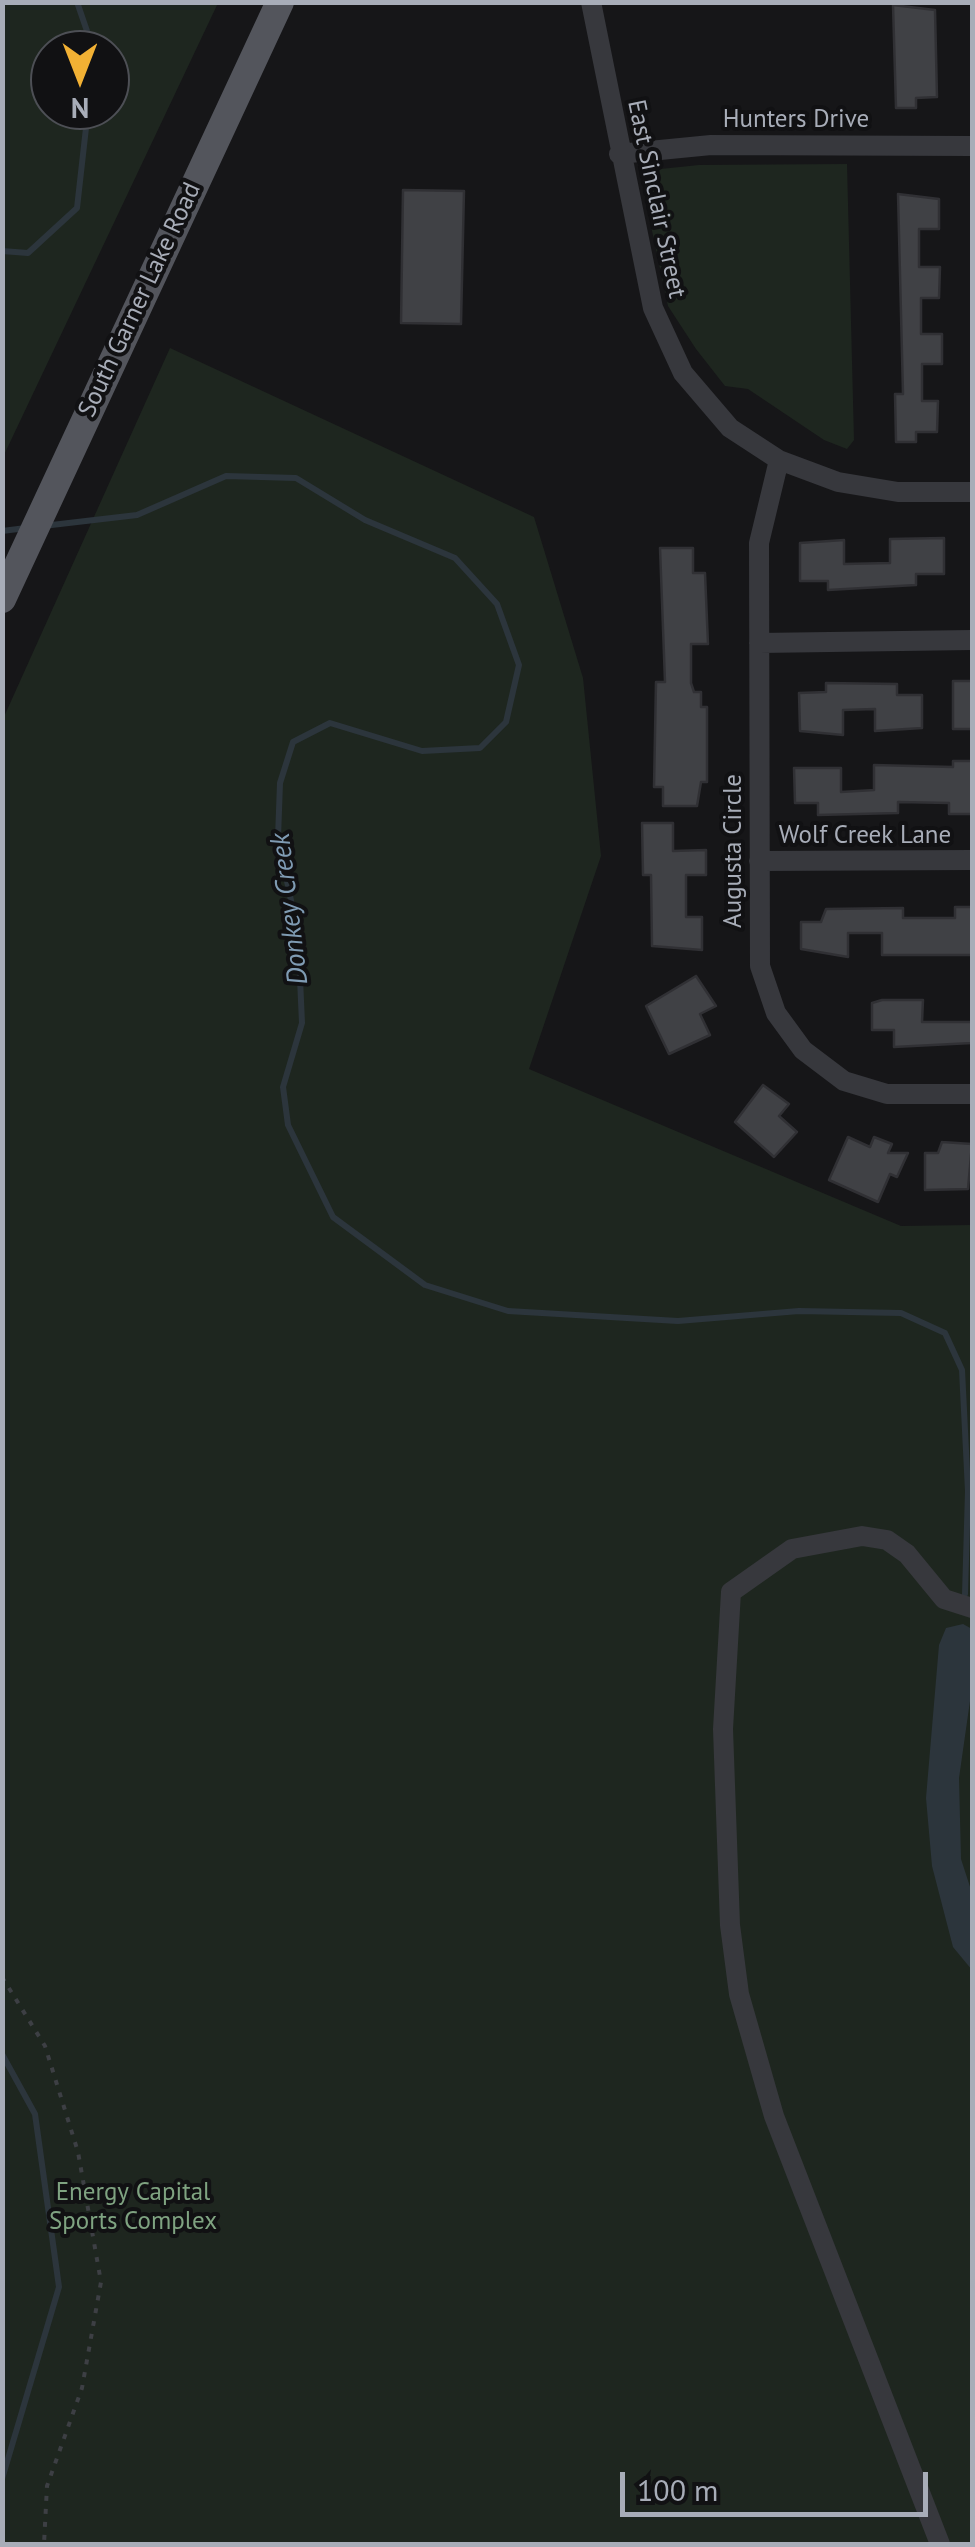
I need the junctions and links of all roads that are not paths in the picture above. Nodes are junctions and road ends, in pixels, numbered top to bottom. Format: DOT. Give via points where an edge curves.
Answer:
graph roads {
  1 [pos="280,2"];
  2 [pos="591,2"];
  3 [pos="972,146"];
  4 [pos="619,154"];
  5 [pos="779,460"];
  6 [pos="972,492"];
  7 [pos="2,599"];
  8 [pos="972,640"];
  9 [pos="759,642"];
  10 [pos="972,860"];
  11 [pos="759,862"];
  12 [pos="972,1094"];
  13 [pos="972,1608"];
  14 [pos="940,2544"];
  1 -- 7 [label="main road, South Garner Lake Road"];
  2 -- 4 [label="street, East Sinclair Street"];
  3 -- 4 [label="street, Hunters Drive" via="711,145"];
  4 -- 5 [label="street, East Sinclair Street" via="653,308 683,373 730,428"];
  5 -- 6 [label="street, East Sinclair Street" via="838,482 898,492"];
  5 -- 9 [label="street, Augusta Circle" via="760,544"];
  8 -- 9 [label="street"];
  9 -- 11 [label="street, Augusta Circle"];
  10 -- 11 [label="street, Wolf Creek Lane"];
  11 -- 12 [label="street, Augusta Circle" via="760,966 776,1013 802,1050 844,1081 887,1094"];
  13 -- 14 [label="street" via="944,1599 887,1540 862,1536 792,1549 730,1592 724,1729 730,1925 739,1994 774,2116"];
}
